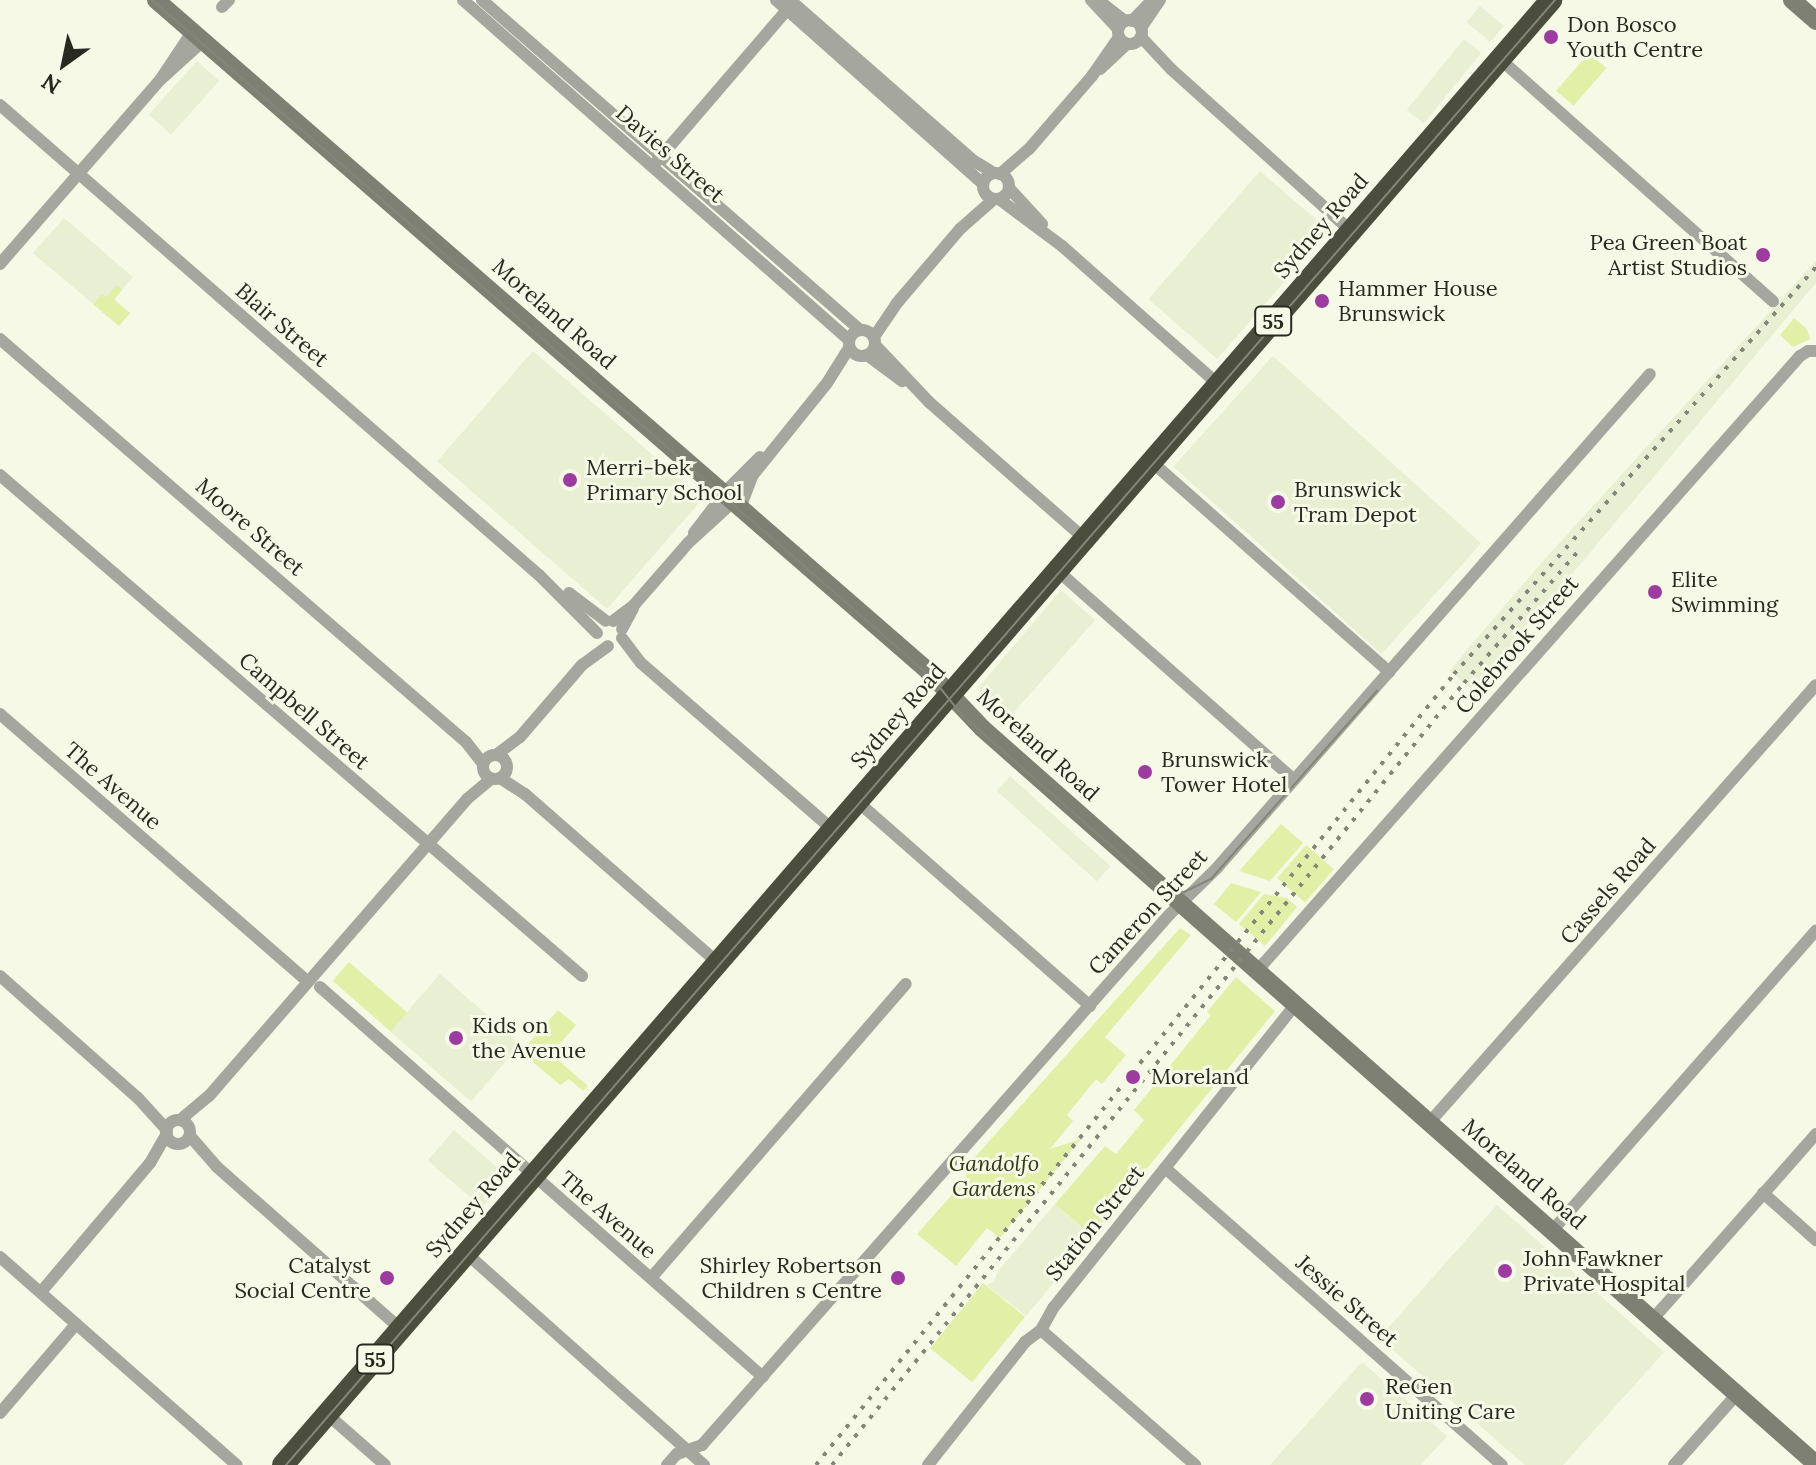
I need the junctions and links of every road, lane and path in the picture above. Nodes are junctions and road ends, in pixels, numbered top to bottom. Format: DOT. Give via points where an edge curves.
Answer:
graph roads {
  1 [pos="156,0"];
  2 [pos="463,0"];
  3 [pos="482,0"];
  4 [pos="776,0"];
  5 [pos="1091,0"];
  6 [pos="1098,0"];
  7 [pos="1152,0"];
  8 [pos="1160,0"];
  9 [pos="1551,0"];
  10 [pos="1792,0"];
  11 [pos="790,4"];
  12 [pos="1816,21"];
  13 [pos="1130,32"];
  14 [pos="197,36"];
  15 [pos="1500,59"];
  16 [pos="0,105"];
  17 [pos="657,161"];
  18 [pos="79,174"];
  19 [pos="1003,179"];
  20 [pos="990,193"];
  21 [pos="1351,231"];
  22 [pos="1062,246"];
  23 [pos="0,264"];
  24 [pos="1773,301"];
  25 [pos="2,340"];
  26 [pos="862,342"];
  27 [pos="1813,350"];
  28 [pos="1650,374"];
  29 [pos="1219,385"];
  30 [pos="779,440"];
  31 [pos="1152,462"];
  32 [pos="0,475"];
  33 [pos="732,501"];
  34 [pos="1085,539"];
  35 [pos="1058,571"];
  36 [pos="539,575"];
  37 [pos="613,633"];
  38 [pos="597,634"];
  39 [pos="582,665"];
  40 [pos="1389,672"];
  41 [pos="1816,685"];
  42 [pos="950,695"];
  43 [pos="0,714"];
  44 [pos="494,767"];
  45 [pos="1294,780"];
  46 [pos="858,802"];
  47 [pos="833,830"];
  48 [pos="427,845"];
  49 [pos="1180,903"];
  50 [pos="1816,931"];
  51 [pos="718,963"];
  52 [pos="1257,971"];
  53 [pos="0,976"];
  54 [pos="582,976"];
  55 [pos="314,984"];
  56 [pos="906,984"];
  57 [pos="1295,1005"];
  58 [pos="1090,1006"];
  59 [pos="1429,1123"];
  60 [pos="178,1132"];
  61 [pos="1816,1134"];
  62 [pos="1165,1168"];
  63 [pos="533,1176"];
  64 [pos="1763,1193"];
  65 [pos="1552,1231"];
  66 [pos="1816,1240"];
  67 [pos="466,1253"];
  68 [pos="0,1257"];
  69 [pos="651,1278"];
  70 [pos="41,1292"];
  71 [pos="1652,1320"];
  72 [pos="76,1324"];
  73 [pos="401,1329"];
  74 [pos="1041,1330"];
  75 [pos="763,1377"];
  76 [pos="1737,1394"];
  77 [pos="0,1413"];
  78 [pos="327,1414"];
  79 [pos="688,1451"];
  80 [pos="1816,1464"];
  81 [pos="237,1465"];
  82 [pos="283,1465"];
  83 [pos="385,1465"];
  84 [pos="667,1465"];
  85 [pos="704,1465"];
  86 [pos="928,1465"];
  87 [pos="1195,1465"];
  88 [pos="1502,1465"];
  89 [pos="1674,1465"];
  1 -- 14 [label="main road, Moreland Road"];
  2 -- 17 [label="street, Davies Street"];
  3 -- 17 [label="street, Davies Street"];
  4 -- 11 [label="street"];
  5 -- 13 [label="street"];
  6 -- 13 [label="street"];
  7 -- 13 [label="street"];
  8 -- 13 [label="street"];
  9 -- 15 [label="highway, Sydney Road / 55"];
  10 -- 12 [label="main road"];
  11 -- 17 [label="street"];
  11 -- 19 [label="street" via="974,161"];
  11 -- 20 [label="street"];
  13 -- 19 [label="street"];
  13 -- 21 [label="street"];
  14 -- 18 [label="street"];
  14 -- 33 [label="main road, Moreland Road"];
  15 -- 21 [label="highway, Sydney Road / 55"];
  15 -- 24 [label="street"];
  16 -- 18 [label="street, Blair Street"];
  17 -- 26 [label="street, Davies Street"];
  18 -- 23 [label="street"];
  18 -- 36 [label="street, Blair Street"];
  19 -- 20 [label="street"];
  19 -- 20 [label="street"];
  19 -- 22 [label="street"];
  20 -- 22 [label="street"];
  20 -- 26 [label="street"];
  21 -- 29 [label="highway, Sydney Road / 55"];
  22 -- 29 [label="street"];
  25 -- 44 [label="street, Moore Street"];
  26 -- 30 [label="street"];
  26 -- 34 [label="street, Davies Street"];
  27 -- 52 [label="street, Colebrook Street" via="1800,356"];
  28 -- 40 [label="street, Cameron Street"];
  29 -- 31 [label="highway, Sydney Road / 55"];
  30 -- 33 [label="street"];
  30 -- 33 [label="street"];
  31 -- 34 [label="highway, Sydney Road / 55"];
  31 -- 40 [label="street"];
  32 -- 48 [label="street, Campbell Street"];
  33 -- 37 [label="street" via="688,543"];
  33 -- 42 [label="main road, Moreland Road"];
  34 -- 35 [label="highway, Sydney Road / 55"];
  35 -- 42 [label="highway, Sydney Road / 55"];
  35 -- 45 [label="street"];
  36 -- 37 [label="street, Blair Street"];
  36 -- 38 [label="street, Blair Street"];
  37 -- 38 [label="street, Blair Street"];
  37 -- 39 [label="street"];
  37 -- 47 [label="street, Blair Street"];
  38 -- 39 [label="street"];
  39 -- 44 [label="street"];
  40 -- 45 [label="street, Cameron Street"];
  41 -- 59 [label="street, Cassels Road"];
  42 -- 46 [label="highway, Sydney Road / 55"];
  42 -- 49 [label="main road, Moreland Road"];
  43 -- 55 [label="street, The Avenue"];
  44 -- 48 [label="street"];
  44 -- 51 [label="street, Moore Street"];
  45 -- 49 [label="street, Cameron Street"];
  46 -- 47 [label="highway, Sydney Road / 55"];
  46 -- 58 [label="street"];
  47 -- 51 [label="highway, Sydney Road / 55"];
  48 -- 54 [label="street, Campbell Street"];
  48 -- 55 [label="street"];
  49 -- 52 [label="main road, Moreland Road"];
  49 -- 58 [label="street, Cameron Street"];
  50 -- 65 [label="street"];
  51 -- 63 [label="highway, Sydney Road / 55"];
  52 -- 57 [label="main road, Moreland Road"];
  53 -- 60 [label="street"];
  55 -- 60 [label="street"];
  55 -- 63 [label="street, The Avenue"];
  56 -- 69 [label="street"];
  57 -- 59 [label="main road, Moreland Road"];
  57 -- 62 [label="street, Station Street"];
  58 -- 75 [label="street, Cameron Street"];
  59 -- 65 [label="main road, Moreland Road"];
  60 -- 70 [label="street"];
  60 -- 73 [label="street"];
  61 -- 64 [label="street"];
  62 -- 74 [label="street, Station Street"];
  62 -- 88 [label="street, Jessie Street"];
  63 -- 67 [label="highway, Sydney Road / 55"];
  63 -- 69 [label="street, The Avenue"];
  64 -- 66 [label="street"];
  64 -- 71 [label="street"];
  65 -- 71 [label="main road, Moreland Road"];
  67 -- 73 [label="highway, Sydney Road / 55"];
  67 -- 79 [label="street"];
  68 -- 70 [label="street"];
  69 -- 75 [label="street, The Avenue"];
  70 -- 72 [label="street"];
  71 -- 76 [label="main road, Moreland Road"];
  72 -- 77 [label="street"];
  72 -- 81 [label="street"];
  73 -- 78 [label="highway, Sydney Road / 55"];
  74 -- 86 [label="street, Station Street" via="1025,1342"];
  74 -- 87 [label="street"];
  75 -- 79 [label="street, Cameron Street" via="702,1445"];
  76 -- 80 [label="main road, Moreland Road"];
  76 -- 89 [label="street"];
  78 -- 82 [label="highway, Sydney Road / 55"];
  78 -- 83 [label="street"];
  79 -- 84 [label="street, Cameron Street"];
  79 -- 85 [label="street"];
}
